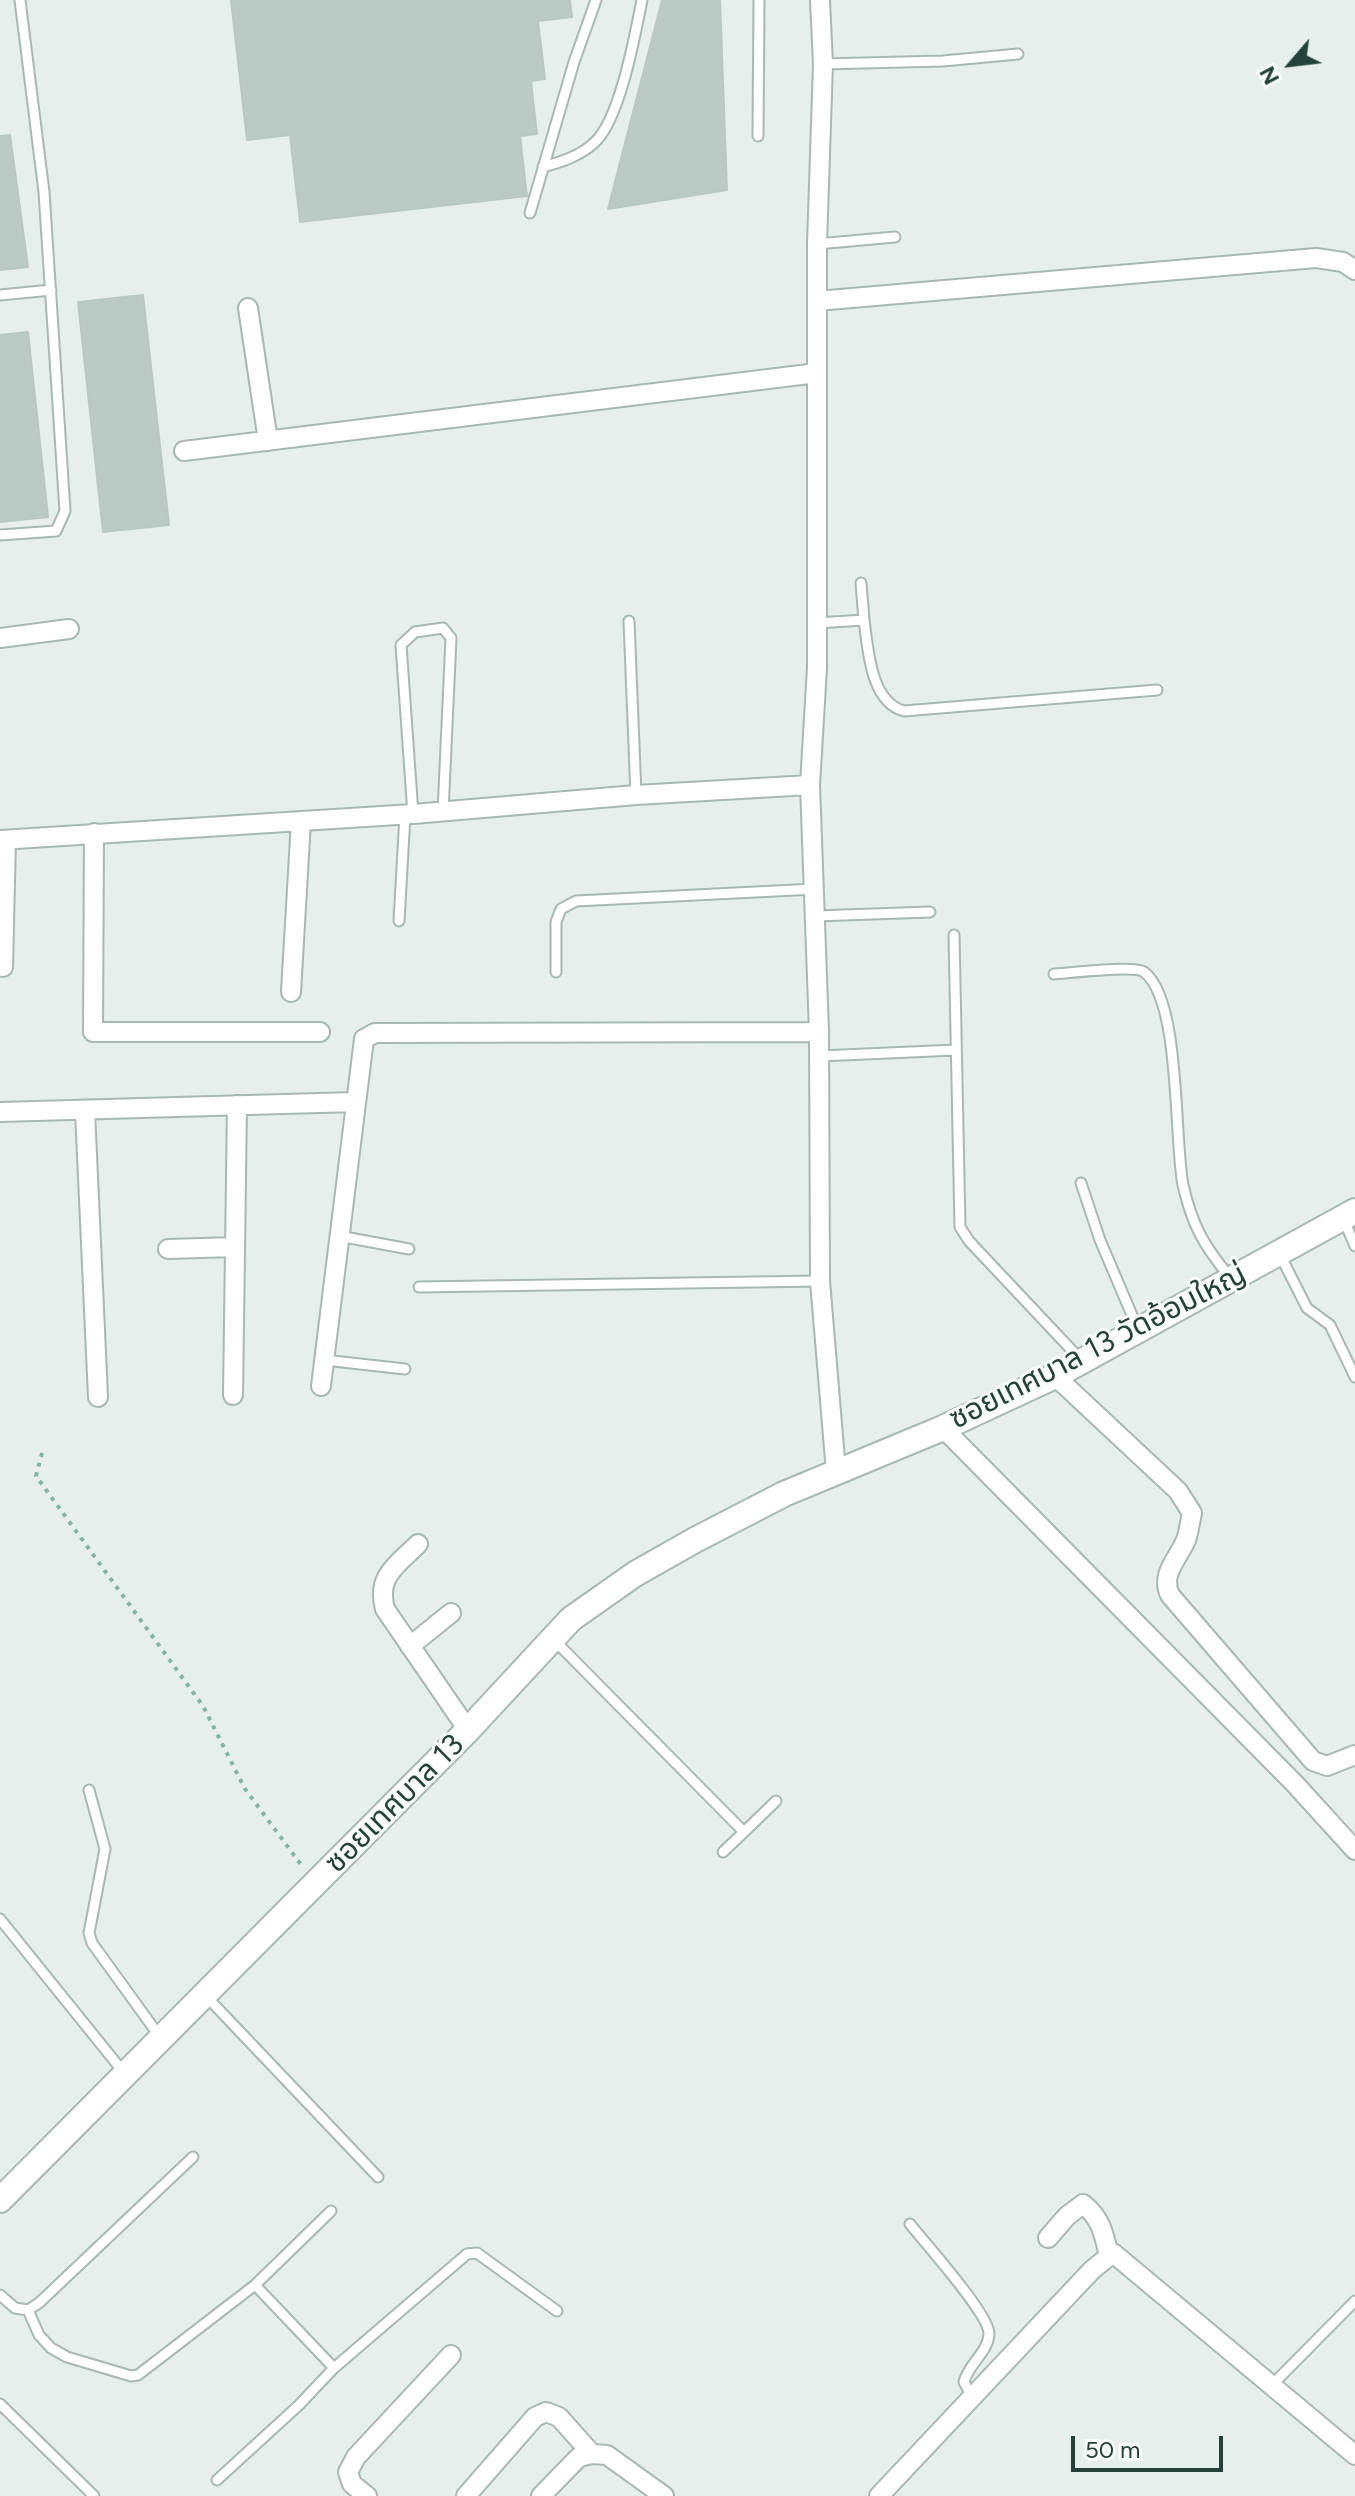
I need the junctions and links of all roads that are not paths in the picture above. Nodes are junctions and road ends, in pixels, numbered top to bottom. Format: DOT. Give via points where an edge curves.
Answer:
graph roads {
  1 [pos="20,0"];
  2 [pos="596,0"];
  3 [pos="642,0"];
  4 [pos="759,0"];
  5 [pos="820,0"];
  6 [pos="1018,54"];
  7 [pos="823,64"];
  8 [pos="758,136"];
  9 [pos="543,167"];
  10 [pos="530,213"];
  11 [pos="895,237"];
  12 [pos="817,244"];
  13 [pos="1355,270"];
  14 [pos="51,290"];
  15 [pos="0,295"];
  16 [pos="817,301"];
  17 [pos="248,308"];
  18 [pos="817,373"];
  19 [pos="268,441"];
  20 [pos="184,451"];
  21 [pos="0,535"];
  22 [pos="861,583"];
  23 [pos="864,620"];
  24 [pos="629,621"];
  25 [pos="817,623"];
  26 [pos="69,629"];
  27 [pos="0,638"];
  28 [pos="1157,690"];
  29 [pos="810,785"];
  30 [pos="636,795"];
  31 [pos="443,812"];
  32 [pos="409,815"];
  33 [pos="301,821"];
  34 [pos="94,833"];
  35 [pos="3,840"];
  36 [pos="815,889"];
  37 [pos="930,912"];
  38 [pos="815,916"];
  39 [pos="399,921"];
  40 [pos="954,935"];
  41 [pos="3,967"];
  42 [pos="556,972"];
  43 [pos="1054,974"];
  44 [pos="291,992"];
  45 [pos="320,1032"];
  46 [pos="819,1032"];
  47 [pos="956,1050"];
  48 [pos="820,1056"];
  49 [pos="355,1102"];
  50 [pos="237,1105"];
  51 [pos="85,1111"];
  52 [pos="0,1112"];
  53 [pos="1081,1183"];
  54 [pos="1349,1214"];
  55 [pos="339,1236"];
  56 [pos="1355,1246"];
  57 [pos="235,1247"];
  58 [pos="168,1249"];
  59 [pos="409,1249"];
  60 [pos="1279,1253"];
  61 [pos="1231,1279"];
  62 [pos="820,1281"];
  63 [pos="419,1287"];
  64 [pos="1138,1330"];
  65 [pos="324,1360"];
  66 [pos="1082,1361"];
  67 [pos="405,1369"];
  68 [pos="1055,1376"];
  69 [pos="1355,1377"];
  70 [pos="321,1386"];
  71 [pos="233,1395"];
  72 [pos="98,1397"];
  73 [pos="943,1428"];
  74 [pos="836,1472"];
  75 [pos="418,1544"];
  76 [pos="451,1613"];
  77 [pos="553,1638"];
  78 [pos="410,1646"];
  79 [pos="468,1730"];
  80 [pos="1355,1755"];
  81 [pos="89,1790"];
  82 [pos="776,1801"];
  83 [pos="744,1832"];
  84 [pos="1354,1846"];
  85 [pos="723,1852"];
  86 [pos="0,1919"];
  87 [pos="205,1995"];
  88 [pos="162,2040"];
  89 [pos="125,2074"];
  90 [pos="193,2157"];
  91 [pos="378,2177"];
  92 [pos="0,2200"];
  93 [pos="331,2211"];
  94 [pos="910,2224"];
  95 [pos="1048,2238"];
  96 [pos="1109,2256"];
  97 [pos="255,2285"];
  98 [pos="0,2295"];
  99 [pos="1355,2301"];
  100 [pos="28,2310"];
  101 [pos="557,2311"];
  102 [pos="451,2355"];
  103 [pos="334,2368"];
  104 [pos="1271,2386"];
  105 [pos="972,2397"];
  106 [pos="0,2404"];
  107 [pos="592,2454"];
  108 [pos="1355,2455"];
  109 [pos="217,2480"];
  110 [pos="94,2496"];
  111 [pos="367,2496"];
  112 [pos="466,2496"];
  113 [pos="541,2496"];
  114 [pos="664,2496"];
  115 [pos="879,2496"];
  1 -- 14 [label="lane"];
  2 -- 9 [label="lane"];
  3 -- 9 [label="lane" via="607,125 595,143"];
  4 -- 8 [label="lane"];
  5 -- 7 [label="street"];
  6 -- 7 [label="lane"];
  7 -- 12 [label="street"];
  9 -- 10 [label="lane"];
  11 -- 12 [label="lane"];
  12 -- 16 [label="street"];
  13 -- 16 [label="street" via="1343,262 1316,258"];
  14 -- 15 [label="lane"];
  14 -- 21 [label="lane" via="65,511 56,531"];
  16 -- 18 [label="street"];
  17 -- 19 [label="street"];
  18 -- 19 [label="street"];
  18 -- 25 [label="street"];
  19 -- 20 [label="street"];
  22 -- 23 [label="lane"];
  23 -- 25 [label="lane"];
  23 -- 28 [label="lane" via="872,676 891,704 904,711"];
  24 -- 30 [label="lane"];
  25 -- 29 [label="street"];
  26 -- 27 [label="street"];
  29 -- 30 [label="street"];
  29 -- 36 [label="street"];
  30 -- 31 [label="street"];
  31 -- 32 [label="street"];
  31 -- 32 [label="lane" via="451,638 443,628 415,632 401,645"];
  32 -- 33 [label="street"];
  32 -- 39 [label="lane"];
  33 -- 34 [label="street"];
  33 -- 44 [label="street"];
  34 -- 35 [label="street"];
  34 -- 45 [label="street" via="93,1032"];
  35 -- 41 [label="street"];
  36 -- 38 [label="street"];
  36 -- 42 [label="lane" via="576,901 561,909 556,922"];
  37 -- 38 [label="lane"];
  38 -- 46 [label="street"];
  40 -- 47 [label="lane"];
  43 -- 61 [label="lane" via="1137,969 1149,977 1170,1040 1183,1184 1202,1243"];
  46 -- 48 [label="street"];
  46 -- 49 [label="street" via="375,1033 364,1039"];
  47 -- 48 [label="lane"];
  47 -- 66 [label="lane" via="960,1227"];
  48 -- 62 [label="street"];
  49 -- 50 [label="street"];
  49 -- 55 [label="street"];
  50 -- 51 [label="street"];
  50 -- 57 [label="street"];
  51 -- 52 [label="street"];
  51 -- 72 [label="street"];
  53 -- 64 [label="lane"];
  54 -- 56 [label="lane"];
  54 -- 60 [label="street, ซอยเทศบาล 13 วัดอ้อมใหญ่"];
  55 -- 59 [label="lane"];
  55 -- 65 [label="street"];
  57 -- 58 [label="street"];
  57 -- 71 [label="street"];
  60 -- 61 [label="street, ซอยเทศบาล 13 วัดอ้อมใหญ่"];
  60 -- 69 [label="lane" via="1307,1308 1330,1325"];
  61 -- 64 [label="street, ซอยเทศบาล 13 วัดอ้อมใหญ่"];
  62 -- 63 [label="lane"];
  62 -- 74 [label="street"];
  64 -- 66 [label="street, ซอยเทศบาล 13 วัดอ้อมใหญ่"];
  65 -- 67 [label="lane"];
  65 -- 70 [label="street"];
  66 -- 68 [label="street, ซอยเทศบาล 13 วัดอ้อมใหญ่"];
  68 -- 73 [label="street, ซอยเทศบาล 13 วัดอ้อมใหญ่"];
  68 -- 80 [label="street" via="1178,1491 1192,1513 1187,1538 1168,1574 1170,1595 1313,1761 1327,1766"];
  73 -- 74 [label="street, ซอยเทศบาล 13 วัดอ้อมใหญ่"];
  73 -- 84 [label="street"];
  74 -- 77 [label="street, ซอยเทศบาล 13" via="635,1574"];
  75 -- 78 [label="street" via="386,1577 381,1594"];
  76 -- 78 [label="street"];
  77 -- 79 [label="street, ซอยเทศบาล 13"];
  77 -- 83 [label="lane"];
  78 -- 79 [label="street"];
  79 -- 87 [label="street, ซอยเทศบาล 13"];
  81 -- 88 [label="lane" via="105,1849 89,1933"];
  82 -- 83 [label="lane"];
  83 -- 85 [label="lane"];
  86 -- 89 [label="lane"];
  87 -- 88 [label="street, ซอยเทศบาล 13"];
  87 -- 91 [label="lane"];
  88 -- 89 [label="street, ซอยเทศบาล 13"];
  89 -- 92 [label="street, ซอยเทศบาล 13"];
  90 -- 100 [label="lane"];
  93 -- 97 [label="lane"];
  94 -- 105 [label="lane" via="989,2329 982,2354 964,2382"];
  95 -- 96 [label="street" via="1083,2204 1103,2228"];
  96 -- 104 [label="street" via="1113,2253"];
  96 -- 105 [label="street"];
  97 -- 100 [label="lane" via="131,2376 51,2348"];
  97 -- 103 [label="lane"];
  98 -- 100 [label="lane" via="15,2308"];
  99 -- 104 [label="lane"];
  101 -- 103 [label="lane" via="477,2253 467,2254"];
  102 -- 111 [label="street" via="356,2457 348,2472 352,2484"];
  103 -- 109 [label="lane"];
  104 -- 108 [label="street"];
  105 -- 115 [label="street"];
  106 -- 110 [label="lane"];
  107 -- 112 [label="street" via="559,2417 546,2412 535,2417"];
  107 -- 113 [label="street" via="579,2457"];
  107 -- 114 [label="street" via="607,2455"];
}
